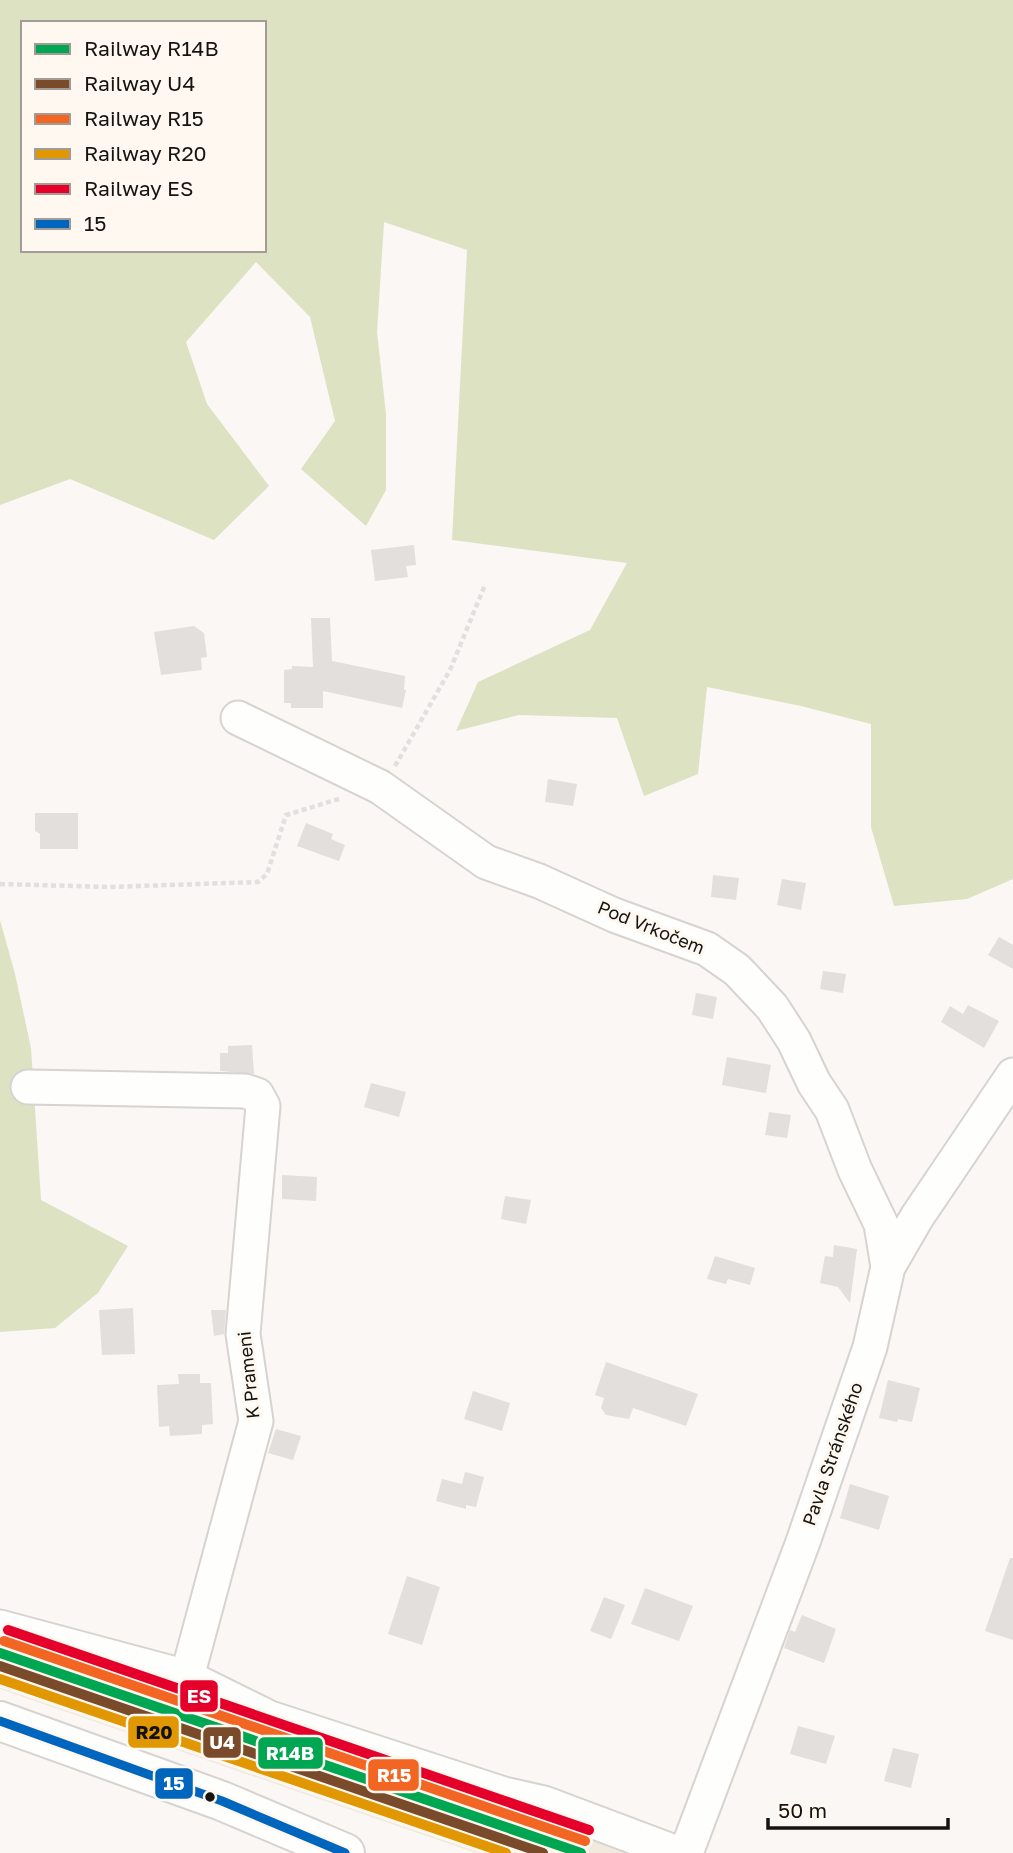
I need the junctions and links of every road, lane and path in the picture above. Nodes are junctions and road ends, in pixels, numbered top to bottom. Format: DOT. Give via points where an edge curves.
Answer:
graph roads {
  1 [pos="485,585"];
  2 [pos="238,718"];
  3 [pos="380,787"];
  4 [pos="0,884"];
  5 [pos="1013,1075"];
  6 [pos="28,1087"];
  7 [pos="888,1267"];
  8 [pos="0,1627"];
  9 [pos="187,1677"];
  10 [pos="0,1721"];
  11 [pos="167,1752"];
  12 [pos="345,1853"];
  13 [pos="677,1853"];
  14 [pos="686,1853"];
  1 -- 3 [label="path" via="450,670"];
  2 -- 3 [label="street, Pod Vrkočem"];
  3 -- 4 [label="path" via="286,815 267,874 258,882 110,887"];
  3 -- 7 [label="street, Pod Vrkočem" via="486,862 707,948 737,970 772,1007 832,1110 881,1224"];
  5 -- 7 [label="street, Pavla Stránského"];
  6 -- 9 [label="street, K Prameni" via="245,1091 257,1095 263,1106 243,1334 256,1421"];
  7 -- 14 [label="street, Pavla Stránského" via="857,1386"];
  8 -- 9 [label="street"];
  9 -- 11 [label="path" via="162,1747"];
  9 -- 13 [label="street" via="270,1718 503,1794 544,1802"];
  10 -- 12 [label="main road" via="222,1801"];
}
